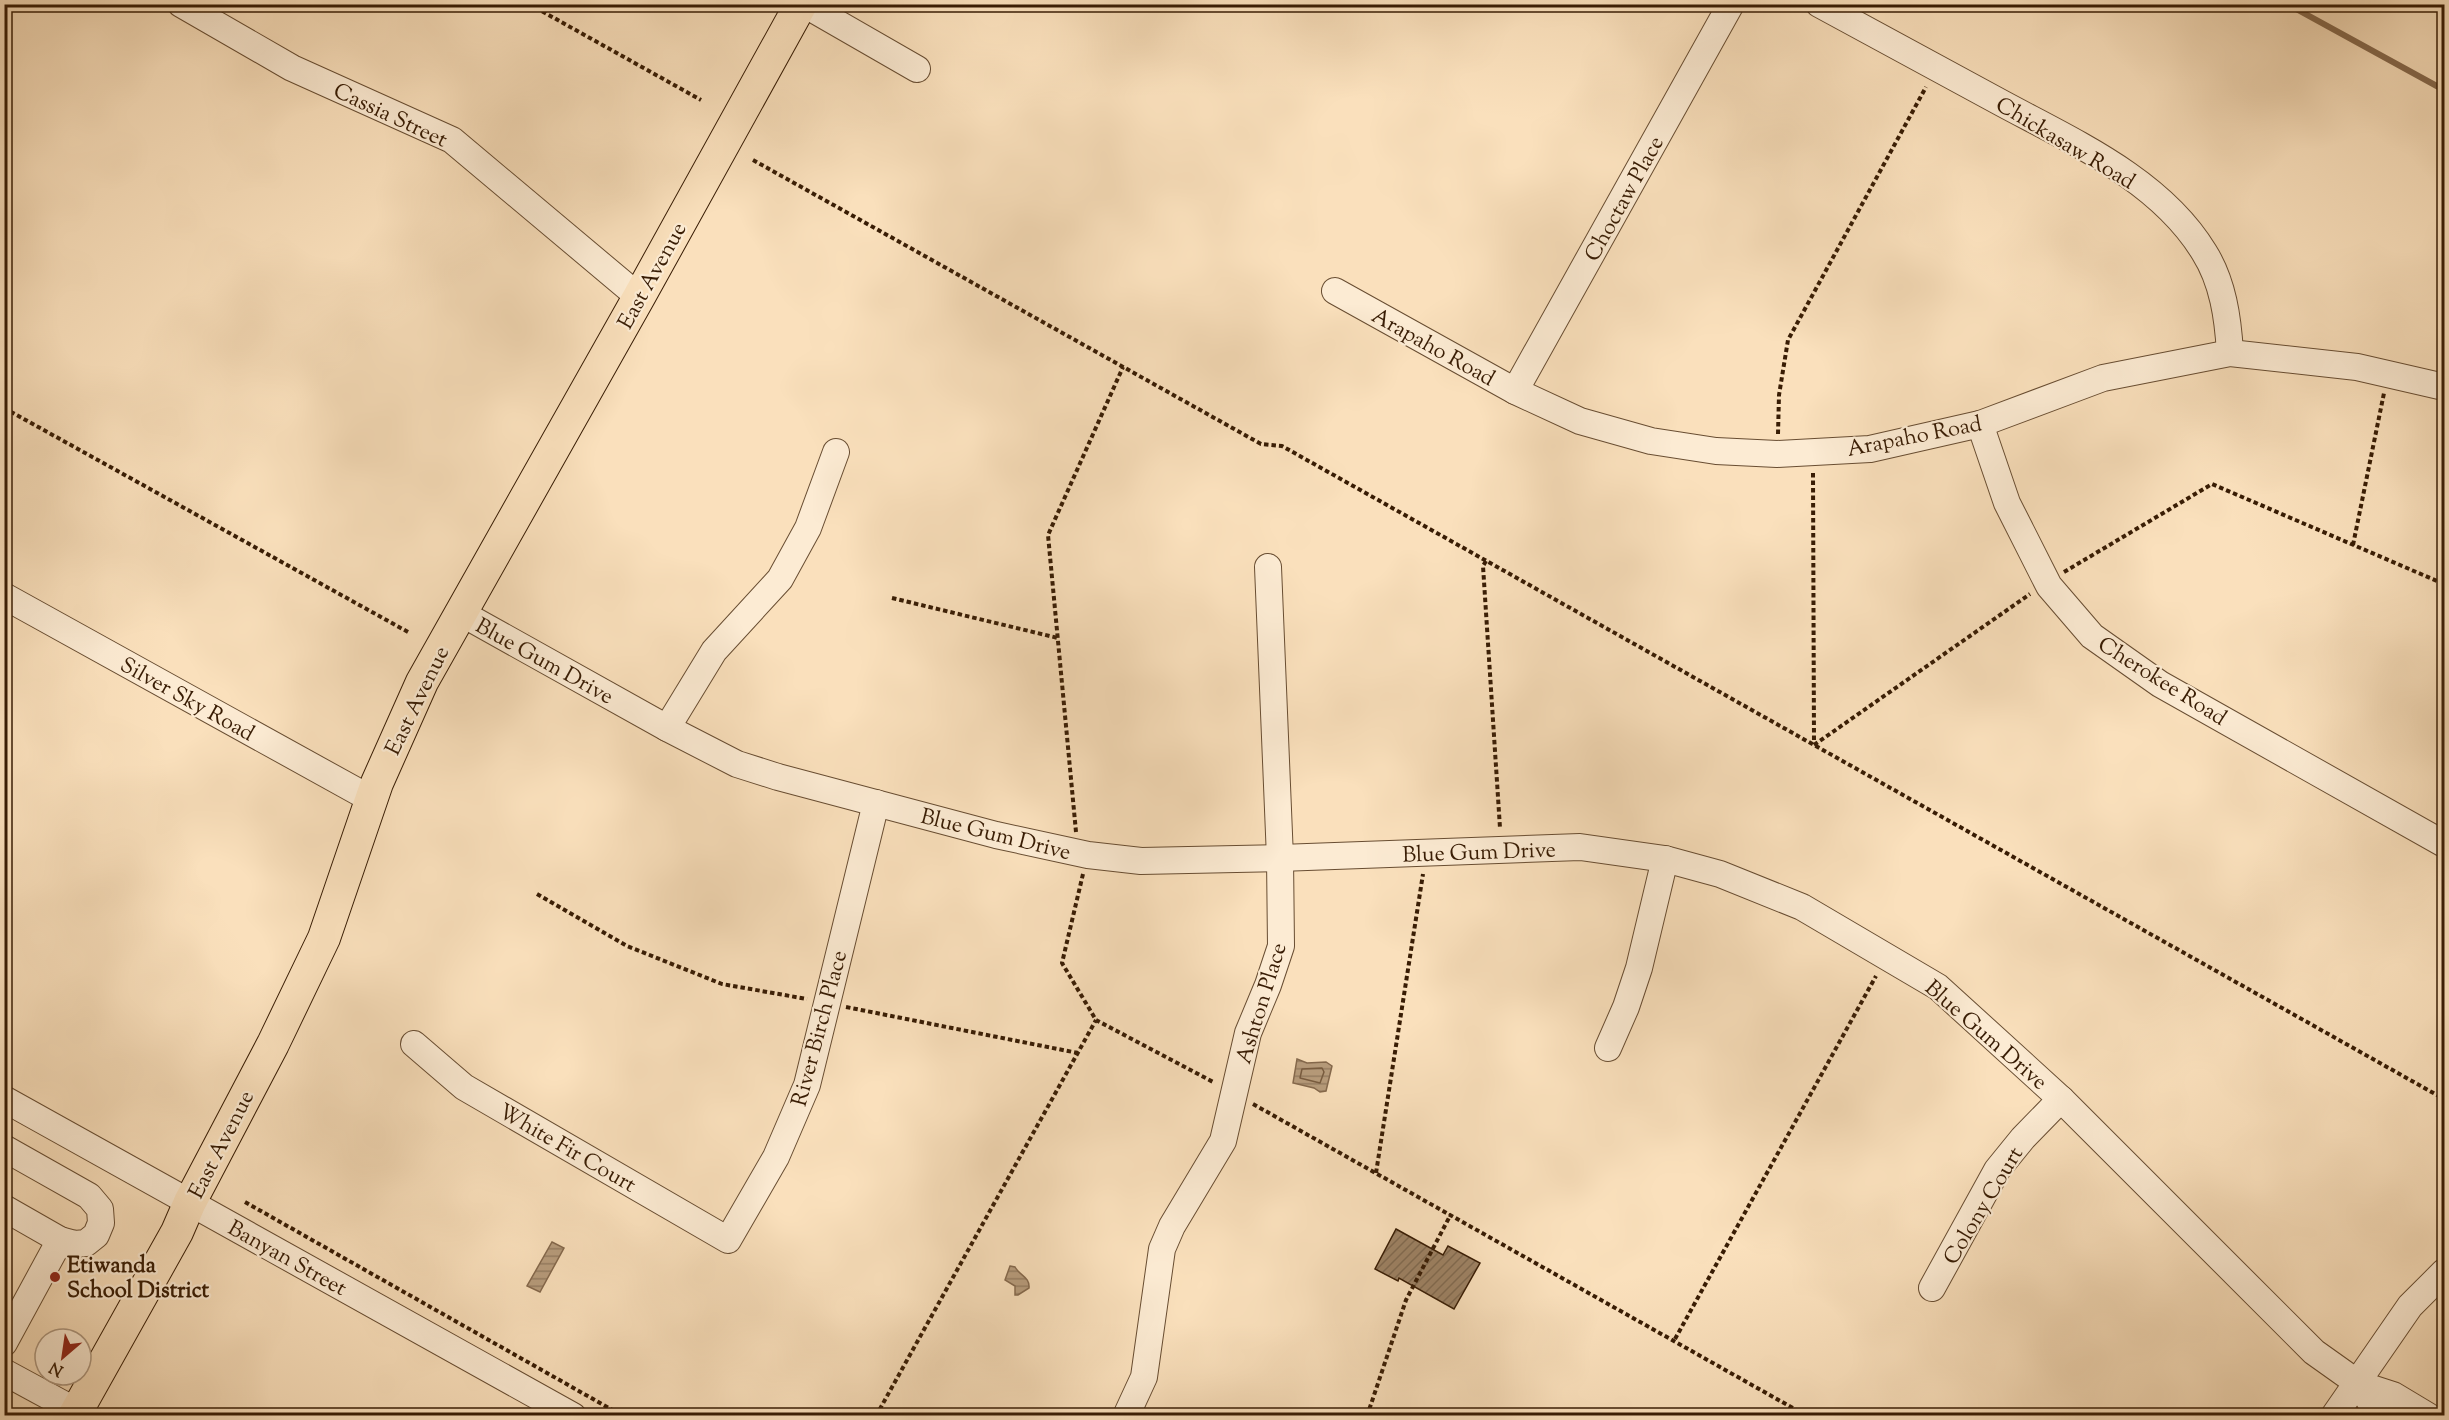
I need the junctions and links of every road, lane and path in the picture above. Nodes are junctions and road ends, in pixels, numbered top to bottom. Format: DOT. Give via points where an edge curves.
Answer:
graph roads {
  1 [pos="181,4"];
  2 [pos="529,4"];
  3 [pos="802,4"];
  4 [pos="1731,4"];
  5 [pos="1819,4"];
  6 [pos="1936,68"];
  7 [pos="917,69"];
  8 [pos="701,100"];
  9 [pos="753,160"];
  10 [pos="1335,291"];
  11 [pos="639,297"];
  12 [pos="2230,352"];
  13 [pos="1123,367"];
  14 [pos="2388,374"];
  15 [pos="2445,387"];
  16 [pos="1515,391"];
  17 [pos="4,408"];
  18 [pos="1980,424"];
  19 [pos="836,452"];
  20 [pos="1812,452"];
  21 [pos="1777,454"];
  22 [pos="2353,545"];
  23 [pos="1486,561"];
  24 [pos="1268,567"];
  25 [pos="2047,582"];
  26 [pos="2445,584"];
  27 [pos="4,596"];
  28 [pos="892,598"];
  29 [pos="461,613"];
  30 [pos="408,632"];
  31 [pos="1058,638"];
  32 [pos="667,728"];
  33 [pos="1814,745"];
  34 [pos="371,800"];
  35 [pos="876,803"];
  36 [pos="2445,844"];
  37 [pos="1502,850"];
  38 [pos="1427,853"];
  39 [pos="1083,854"];
  40 [pos="1280,858"];
  41 [pos="1665,860"];
  42 [pos="537,894"];
  43 [pos="1887,957"];
  44 [pos="827,1003"];
  45 [pos="1096,1020"];
  46 [pos="414,1044"];
  47 [pos="1608,1048"];
  48 [pos="1078,1053"];
  49 [pos="1233,1093"];
  50 [pos="4,1099"];
  51 [pos="2061,1099"];
  52 [pos="2445,1099"];
  53 [pos="4,1148"];
  54 [pos="1376,1173"];
  55 [pos="190,1202"];
  56 [pos="245,1202"];
  57 [pos="4,1208"];
  58 [pos="1451,1214"];
  59 [pos="60,1240"];
  60 [pos="728,1240"];
  61 [pos="2445,1272"];
  62 [pos="1932,1288"];
  63 [pos="1675,1340"];
  64 [pos="4,1343"];
  65 [pos="4,1372"];
  66 [pos="2358,1384"];
  67 [pos="75,1414"];
  68 [pos="573,1416"];
  69 [pos="623,1416"];
  70 [pos="876,1416"];
  71 [pos="1126,1416"];
  72 [pos="1367,1416"];
  73 [pos="1807,1416"];
  74 [pos="2334,1416"];
  75 [pos="2379,1416"];
  76 [pos="2428,1416"];
  1 -- 11 [label="street, Cassia Street" via="291,68 452,140"];
  2 -- 8 [label="path"];
  3 -- 7 [label="street"];
  3 -- 11 [label="main road, East Avenue"];
  4 -- 16 [label="street, Choctaw Place"];
  5 -- 6 [label="street, Chickasaw Road"];
  6 -- 12 [label="street, Chickasaw Road" via="2068,139 2134,179 2161,203 2205,252 2218,280 2229,322"];
  6 -- 21 [label="path" via="1788,340 1779,395"];
  9 -- 13 [label="path"];
  10 -- 16 [label="street, Arapaho Road"];
  11 -- 29 [label="main road, East Avenue"];
  12 -- 14 [label="street, Arapaho Road"];
  12 -- 18 [label="street, Arapaho Road" via="2103,378"];
  13 -- 23 [label="path" via="1261,444 1282,446"];
  13 -- 31 [label="path" via="1048,535"];
  14 -- 15 [label="street, Arapaho Road"];
  14 -- 22 [label="path"];
  16 -- 21 [label="street, Arapaho Road" via="1580,421 1651,441 1716,451"];
  17 -- 30 [label="path"];
  18 -- 20 [label="street, Arapaho Road" via="1870,449"];
  18 -- 25 [label="street, Cherokee Road" via="2007,503"];
  19 -- 32 [label="street" via="808,528 780,579 714,651"];
  20 -- 21 [label="street, Arapaho Road"];
  20 -- 33 [label="path"];
  22 -- 25 [label="path" via="2212,484"];
  22 -- 26 [label="path"];
  23 -- 33 [label="path"];
  23 -- 37 [label="path" via="1483,566"];
  24 -- 40 [label="street, Ashton Place"];
  25 -- 33 [label="path"];
  25 -- 36 [label="street, Cherokee Road" via="2092,636 2160,684"];
  27 -- 34 [label="street, Silver Sky Road"];
  28 -- 31 [label="path"];
  29 -- 32 [label="street, Blue Gum Drive"];
  29 -- 34 [label="main road, East Avenue" via="422,682"];
  31 -- 39 [label="path"];
  32 -- 35 [label="street, Blue Gum Drive" via="737,764"];
  33 -- 52 [label="path"];
  34 -- 55 [label="main road, East Avenue" via="324,938"];
  35 -- 39 [label="street, Blue Gum Drive"];
  35 -- 44 [label="street, River Birch Place"];
  37 -- 38 [label="street, Blue Gum Drive"];
  37 -- 41 [label="street, Blue Gum Drive" via="1580,847"];
  38 -- 40 [label="street, Blue Gum Drive"];
  38 -- 54 [label="path"];
  39 -- 40 [label="street, Blue Gum Drive" via="1141,861"];
  39 -- 45 [label="path" via="1062,963"];
  40 -- 49 [label="street, Ashton Place" via="1281,946 1248,1033"];
  41 -- 43 [label="street, Blue Gum Drive" via="1720,874 1802,907"];
  41 -- 47 [label="street" via="1639,968"];
  42 -- 44 [label="path" via="627,946 722,984"];
  43 -- 51 [label="street, Blue Gum Drive" via="1938,987"];
  43 -- 63 [label="path"];
  44 -- 48 [label="path"];
  44 -- 60 [label="street, River Birch Place" via="807,1085 776,1157"];
  45 -- 48 [label="path"];
  45 -- 49 [label="path"];
  46 -- 60 [label="street, White Fir Court" via="464,1088"];
  48 -- 70 [label="path"];
  49 -- 54 [label="path"];
  49 -- 71 [label="street, Ashton Place" via="1222,1141 1162,1249 1144,1377"];
  50 -- 55 [label="street, Banyan Street"];
  51 -- 62 [label="street, Colony Court" via="1998,1170"];
  51 -- 66 [label="street, Blue Gum Drive" via="2314,1352"];
  53 -- 59 [label="street" via="89,1196 100,1209 101,1223 86,1243"];
  54 -- 58 [label="path"];
  55 -- 67 [label="main road, East Avenue"];
  55 -- 68 [label="street, Banyan Street"];
  56 -- 69 [label="path"];
  57 -- 59 [label="street"];
  58 -- 63 [label="path"];
  58 -- 72 [label="path" via="1406,1300"];
  59 -- 64 [label="street"];
  61 -- 66 [label="street" via="2410,1306"];
  63 -- 73 [label="path"];
  65 -- 67 [label="street"];
  66 -- 74 [label="street"];
  66 -- 75 [label="street, Blue Gum Drive"];
  66 -- 76 [label="street, Blue Gum Drive" via="2393,1395"];
}
